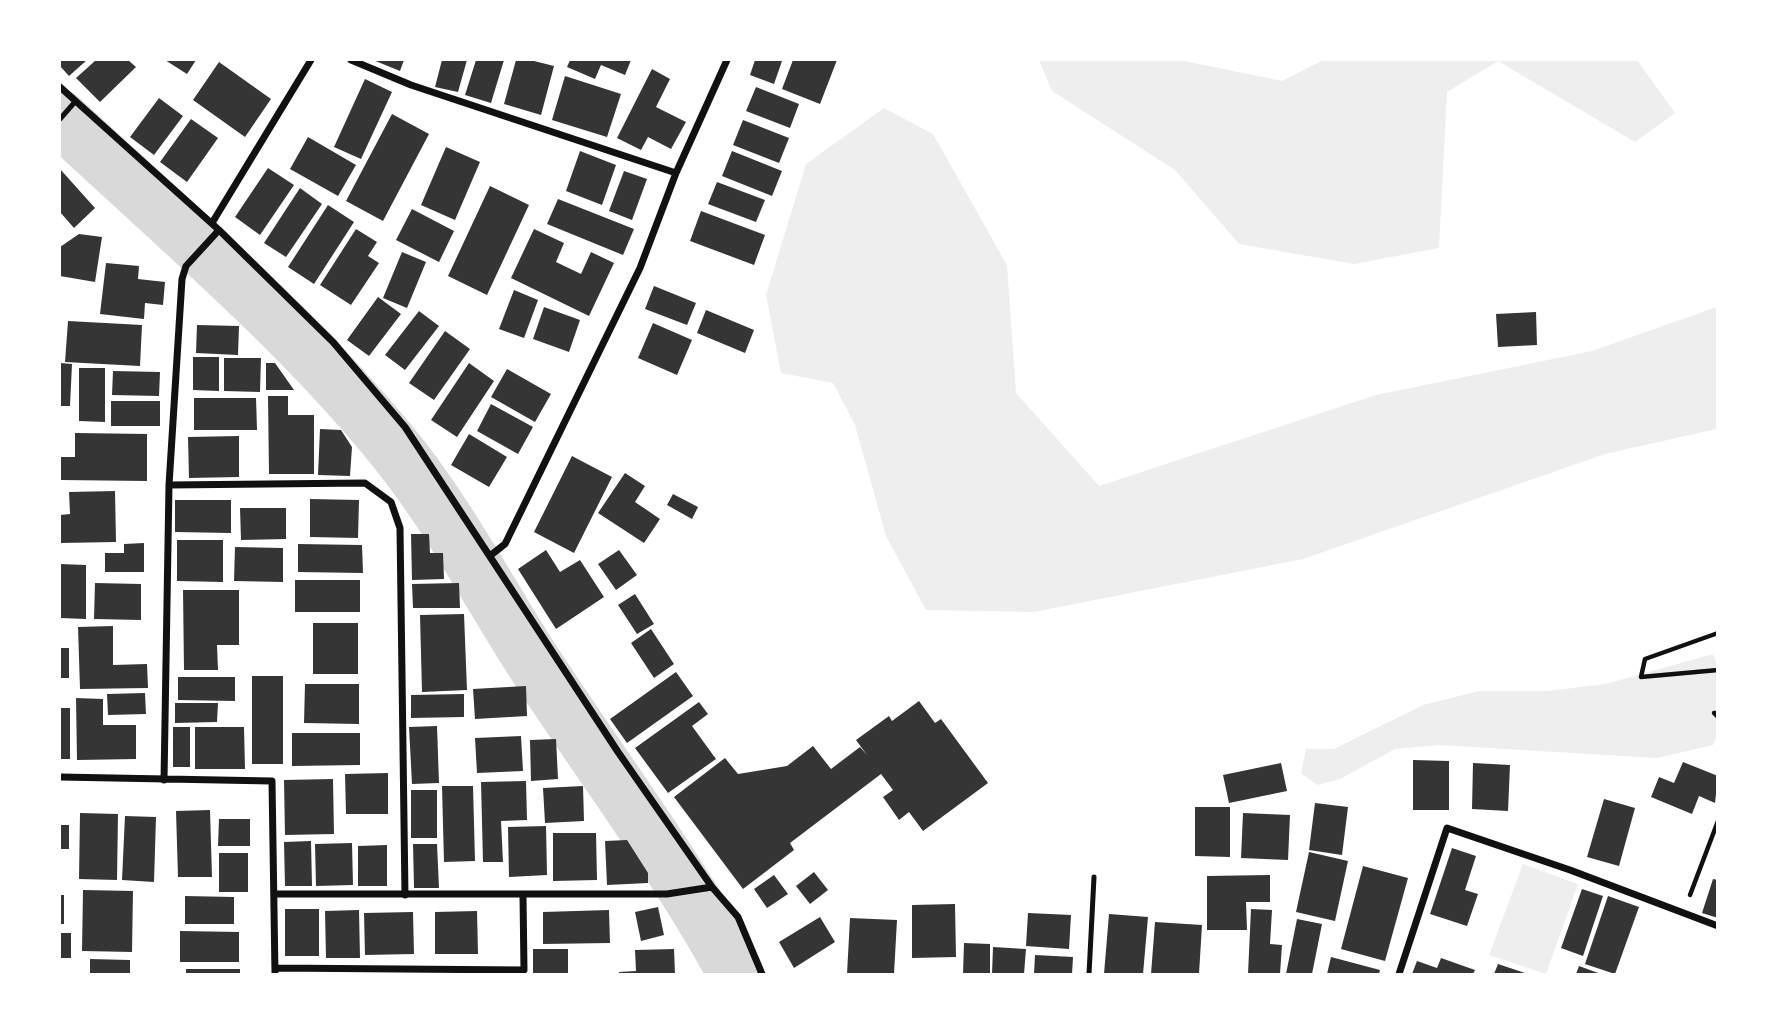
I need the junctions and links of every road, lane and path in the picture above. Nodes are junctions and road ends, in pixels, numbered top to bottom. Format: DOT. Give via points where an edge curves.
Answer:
graph roads {
  1 [pos="311,60"];
  2 [pos="351,60"];
  3 [pos="727,60"];
  4 [pos="60,86"];
  5 [pos="74,103"];
  6 [pos="60,119"];
  7 [pos="676,173"];
  8 [pos="212,223"];
  9 [pos="219,230"];
  10 [pos="169,485"];
  11 [pos="491,555"];
  12 [pos="1717,633"];
  13 [pos="1717,670"];
  14 [pos="60,777"];
  15 [pos="164,780"];
  16 [pos="1717,821"];
  17 [pos="1094,877"];
  18 [pos="708,889"];
  19 [pos="274,894"];
  20 [pos="405,895"];
  21 [pos="523,896"];
  22 [pos="1684,912"];
  23 [pos="1717,926"];
  24 [pos="275,971"];
  25 [pos="762,975"];
  26 [pos="1088,975"];
  27 [pos="1399,975"];
  1 -- 8 [label="street"];
  2 -- 7 [label="street" via="411,85"];
  3 -- 7 [label="street"];
  4 -- 5 [label="street"];
  5 -- 6 [label="lane"];
  5 -- 8 [label="street"];
  7 -- 11 [label="street" via="640,268 505,544"];
  8 -- 9 [label="street"];
  9 -- 10 [label="street" via="186,266 182,279"];
  9 -- 11 [label="street" via="333,342 405,427"];
  10 -- 15 [label="street"];
  10 -- 20 [label="street" via="365,483 391,502 400,528"];
  11 -- 18 [label="street"];
  12 -- 13 [label="path" via="1645,659 1641,677"];
  14 -- 15 [label="street"];
  15 -- 19 [label="street" via="272,781"];
  16 -- 22 [label="path"];
  17 -- 26 [label="lane"];
  18 -- 21 [label="street" via="676,894"];
  18 -- 25 [label="street" via="738,917"];
  19 -- 20 [label="street"];
  19 -- 24 [label="street"];
  20 -- 21 [label="street"];
  21 -- 24 [label="street" via="524,971"];
  22 -- 23 [label="street"];
  22 -- 27 [label="street" via="1447,828"];
}
